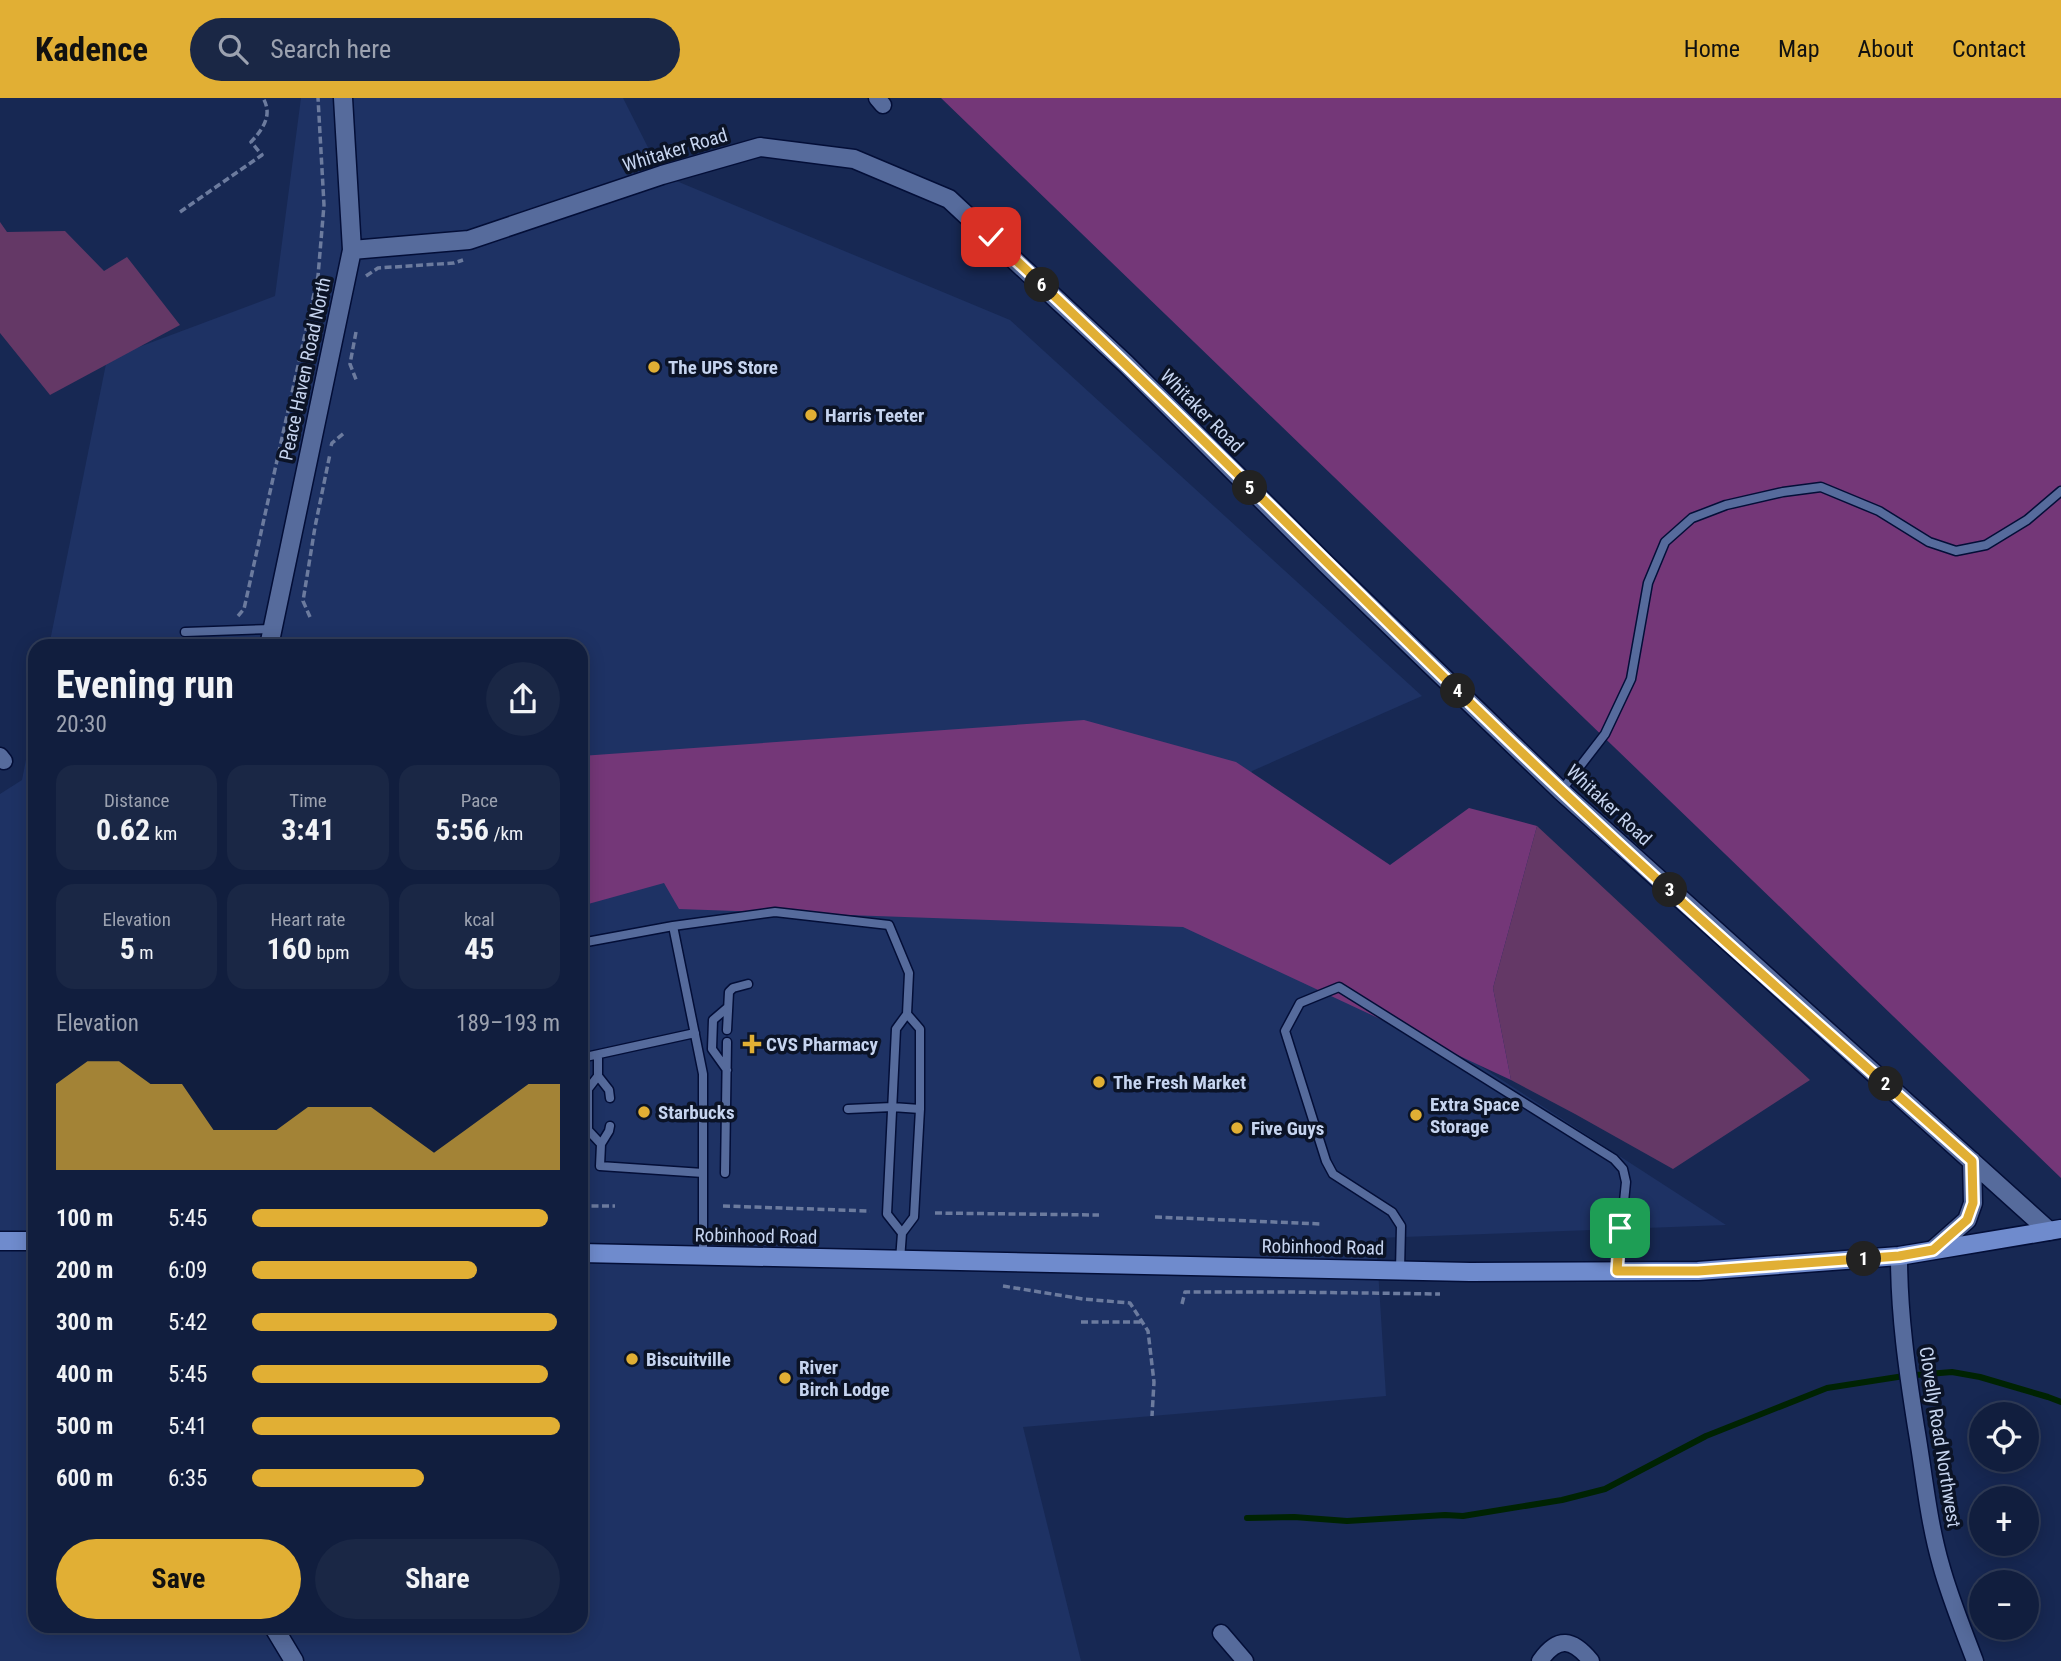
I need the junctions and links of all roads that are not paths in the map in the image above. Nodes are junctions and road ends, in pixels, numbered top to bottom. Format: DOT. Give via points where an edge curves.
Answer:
graph roads {
  1 [pos="343,98"];
  2 [pos="352,250"];
  3 [pos="2061,491"];
  4 [pos="185,632"];
  5 [pos="271,637"];
  6 [pos="1561,791"];
  7 [pos="673,926"];
  8 [pos="588,942"];
  9 [pos="748,984"];
  10 [pos="727,1008"];
  11 [pos="907,1014"];
  12 [pos="727,1030"];
  13 [pos="695,1033"];
  14 [pos="727,1042"];
  15 [pos="598,1055"];
  16 [pos="588,1057"];
  17 [pos="727,1070"];
  18 [pos="598,1076"];
  19 [pos="610,1098"];
  20 [pos="892,1107"];
  21 [pos="848,1109"];
  22 [pos="920,1110"];
  23 [pos="610,1126"];
  24 [pos="601,1144"];
  25 [pos="1972,1161"];
  26 [pos="703,1173"];
  27 [pos="725,1173"];
  28 [pos="2055,1230"];
  29 [pos="902,1233"];
  30 [pos="0,1241"];
  31 [pos="28,1241"];
  32 [pos="1933,1250"];
  33 [pos="588,1253"];
  34 [pos="703,1255"];
  35 [pos="1899,1256"];
  36 [pos="900,1259"];
  37 [pos="1400,1270"];
  38 [pos="1617,1271"];
  39 [pos="277,1633"];
  40 [pos="1221,1633"];
  41 [pos="294,1661"];
  42 [pos="1245,1661"];
  43 [pos="1541,1661"];
  44 [pos="1591,1661"];
  45 [pos="1976,1661"];
  1 -- 2 [label="street, Peace Haven Road North"];
  2 -- 5 [label="street, Peace Haven Road North"];
  2 -- 6 [label="street, Whitaker Road" via="469,240 760,147 854,159 949,199 1126,364"];
  3 -- 6 [label="lane" via="2027,520 1986,545 1956,551 1929,542 1879,511 1821,488 1726,505 1692,518 1665,542 1648,583 1631,679 1616,712 1605,734"];
  4 -- 5 [label="lane"];
  6 -- 25 [label="street, Whitaker Road"];
  7 -- 8 [label="lane"];
  7 -- 11 [label="lane" via="775,912 889,925 909,974"];
  7 -- 13 [label="lane"];
  9 -- 10 [label="lane" via="730,990"];
  10 -- 12 [label="lane"];
  10 -- 17 [label="lane" via="713,1020 712,1049"];
  11 -- 20 [label="lane" via="895,1030"];
  11 -- 22 [label="lane" via="920,1029"];
  13 -- 15 [label="lane"];
  13 -- 26 [label="lane" via="703,1074"];
  14 -- 17 [label="lane"];
  15 -- 16 [label="lane"];
  15 -- 18 [label="lane"];
  17 -- 27 [label="lane"];
  18 -- 19 [label="lane"];
  18 -- 24 [label="lane" via="588,1089 588,1130"];
  20 -- 21 [label="lane"];
  20 -- 22 [label="lane"];
  20 -- 29 [label="lane" via="887,1214"];
  22 -- 29 [label="lane" via="914,1217"];
  23 -- 24 [label="lane"];
  24 -- 26 [label="lane" via="600,1166"];
  25 -- 28 [label="street, Whitaker Road"];
  25 -- 32 [label="street" via="1973,1203 1967,1220"];
  26 -- 34 [label="lane"];
  28 -- 32 [label="main road, Robinhood Road"];
  29 -- 36 [label="lane"];
  30 -- 31 [label="main road"];
  32 -- 35 [label="main road, Robinhood Road"];
  33 -- 34 [label="main road, Robinhood Road"];
  34 -- 36 [label="main road, Robinhood Road"];
  35 -- 38 [label="main road, Robinhood Road" via="1698,1271"];
  35 -- 45 [label="street, Clovelly Road Northwest" via="1905,1350 1933,1528 1940,1563"];
  36 -- 37 [label="main road, Robinhood Road"];
  37 -- 38 [label="main road, Robinhood Road"];
  37 -- 38 [label="lane" via="1401,1226 1392,1212 1333,1174 1285,1031 1300,1003 1339,987 1614,1159 1626,1181"];
  39 -- 41 [label="street"];
  40 -- 42 [label="street"];
  43 -- 44 [label="street" via="1557,1644 1569,1643"];
}
